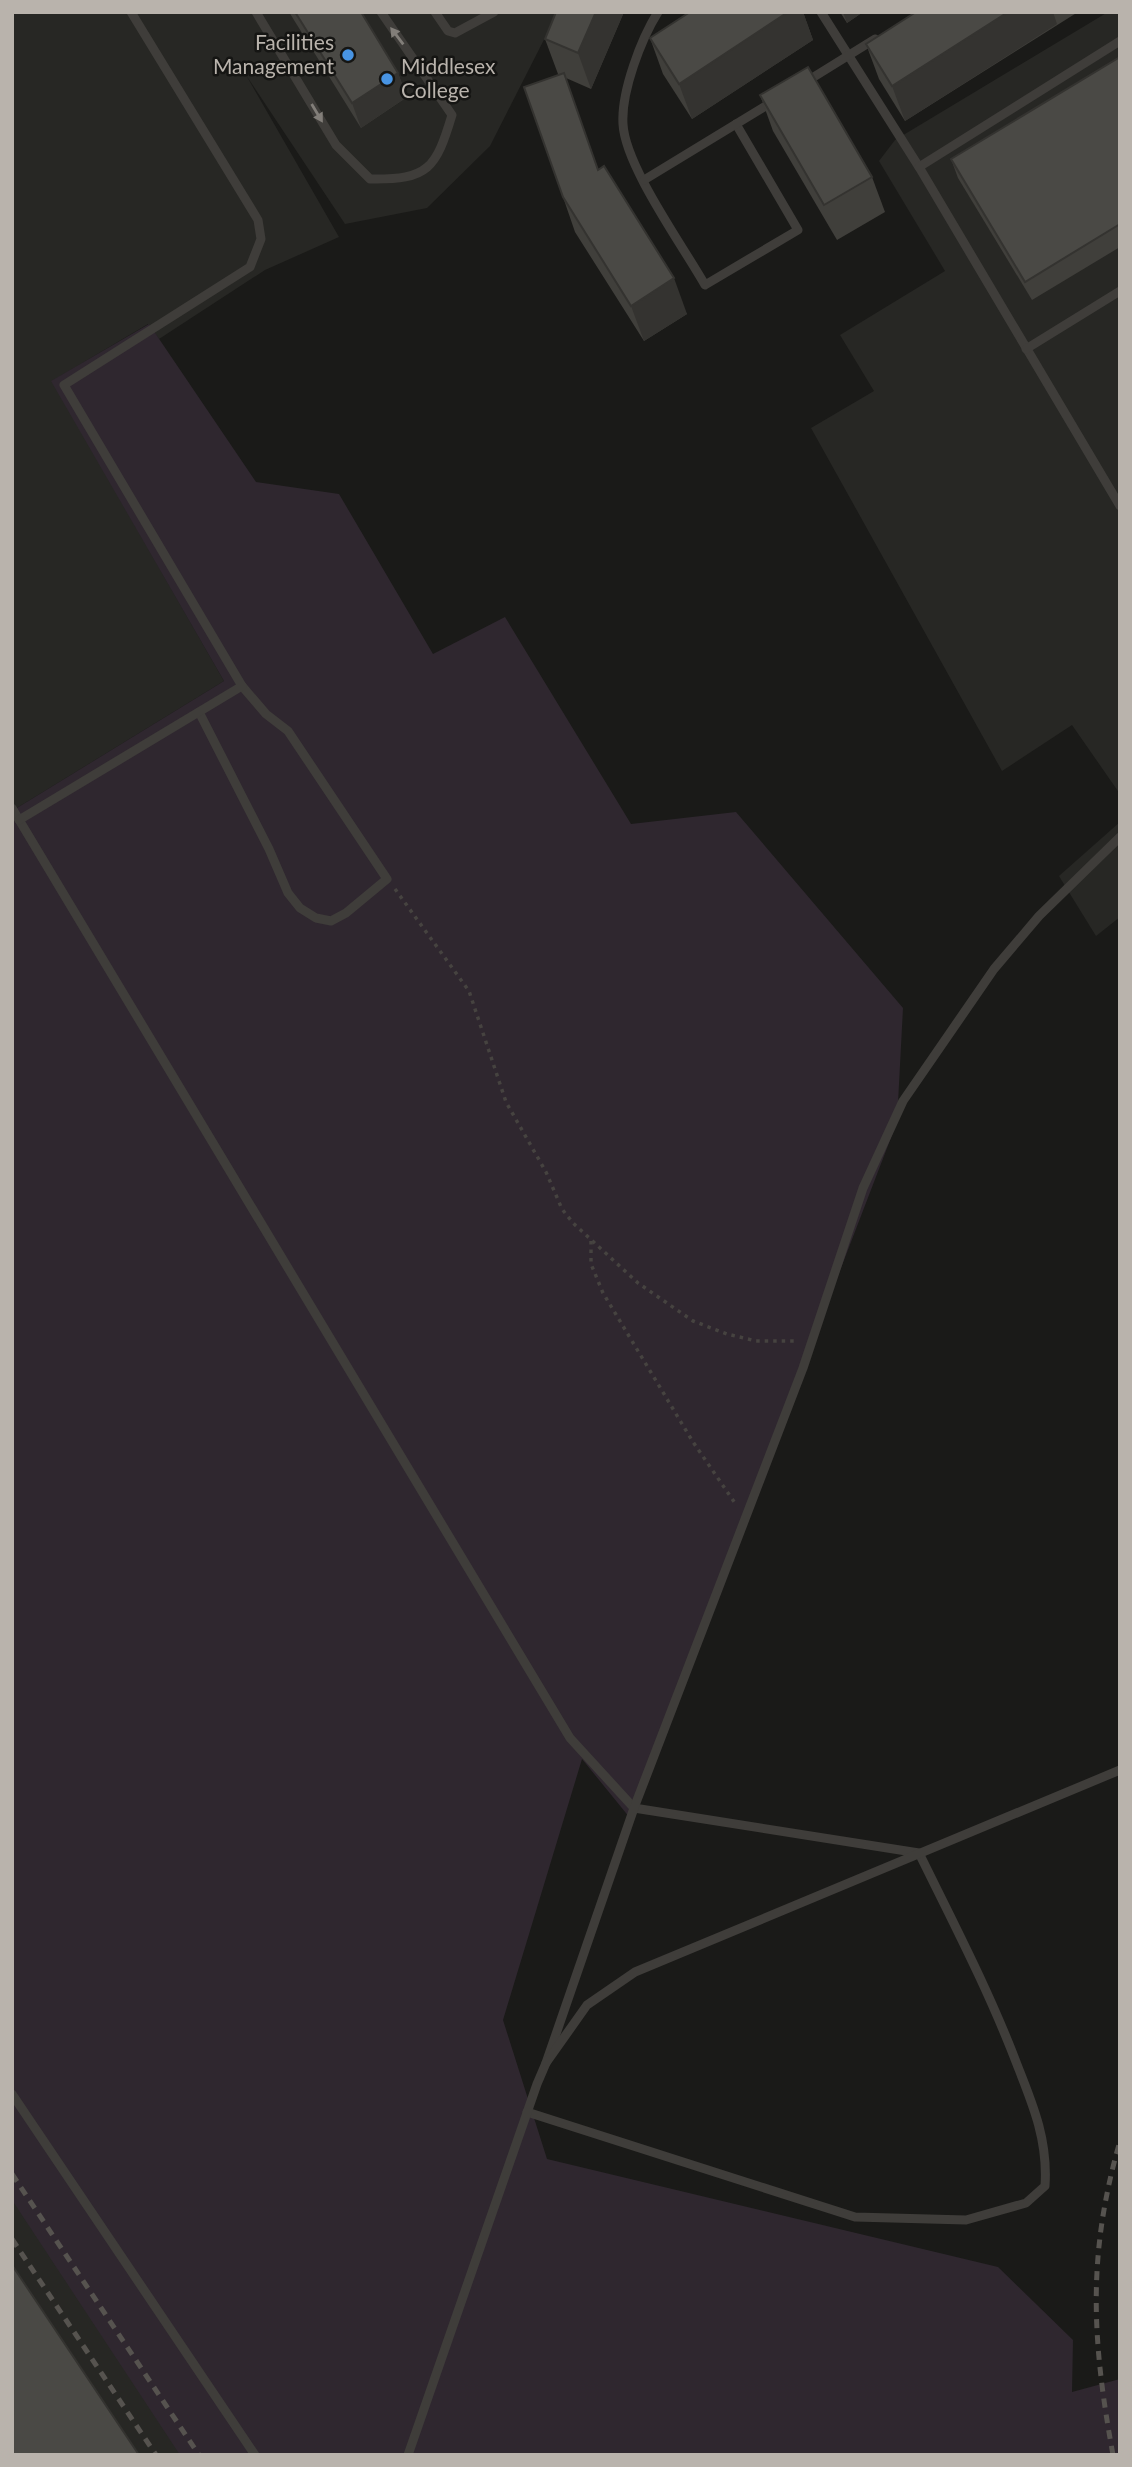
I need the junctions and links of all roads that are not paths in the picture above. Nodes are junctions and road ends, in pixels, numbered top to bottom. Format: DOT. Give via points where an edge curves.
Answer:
graph roads {
  1 [pos="131,12"];
  2 [pos="256,12"];
  3 [pos="393,12"];
  4 [pos="435,12"];
  5 [pos="494,12"];
  6 [pos="658,12"];
  7 [pos="821,12"];
  8 [pos="383,15"];
  9 [pos="883,34"];
  10 [pos="1120,41"];
  11 [pos="848,56"];
  12 [pos="792,90"];
  13 [pos="781,97"];
  14 [pos="736,124"];
  15 [pos="919,167"];
  16 [pos="644,180"];
  17 [pos="1120,291"];
  18 [pos="1026,349"];
  19 [pos="1120,506"];
  20 [pos="242,686"];
  21 [pos="199,712"];
  22 [pos="12,808"];
  23 [pos="19,820"];
  24 [pos="1120,837"];
  25 [pos="1120,1770"];
  26 [pos="634,1808"];
  27 [pos="919,1853"];
  28 [pos="546,2063"];
  29 [pos="12,2094"];
  30 [pos="527,2112"];
  31 [pos="255,2455"];
  32 [pos="408,2455"];
  1 -- 20 [label="lane" via="258,220 261,239 250,267 64,385"];
  2 -- 8 [label="lane, one-way" via="337,145 370,179 395,180 422,172 439,156 452,115"];
  3 -- 8 [label="lane"];
  4 -- 5 [label="lane" via="454,33"];
  6 -- 16 [label="lane" via="625,95 622,125 629,152"];
  7 -- 11 [label="lane"];
  9 -- 11 [label="lane"];
  10 -- 15 [label="lane"];
  11 -- 12 [label="lane"];
  11 -- 15 [label="lane"];
  13 -- 14 [label="lane"];
  14 -- 16 [label="lane"];
  14 -- 16 [label="lane" via="798,230 705,285"];
  15 -- 18 [label="lane"];
  17 -- 18 [label="lane"];
  18 -- 19 [label="lane"];
  20 -- 21 [label="lane"];
  20 -- 21 [label="lane" via="266,714 289,731 387,879 346,914 331,921 316,918 288,893"];
  21 -- 23 [label="lane"];
  22 -- 23 [label="lane"];
  23 -- 26 [label="lane" via="570,1738"];
  24 -- 26 [label="lane" via="1039,916 994,969 904,1101 863,1188 813,1338"];
  25 -- 27 [label="lane"];
  26 -- 27 [label="lane"];
  26 -- 28 [label="lane"];
  27 -- 28 [label="lane" via="635,1972 587,2005"];
  27 -- 30 [label="lane" via="999,2015 1041,2127 1047,2162 1045,2186 1026,2203 966,2220 855,2217"];
  28 -- 30 [label="lane"];
  29 -- 31 [label="lane"];
  30 -- 32 [label="lane"];
}
